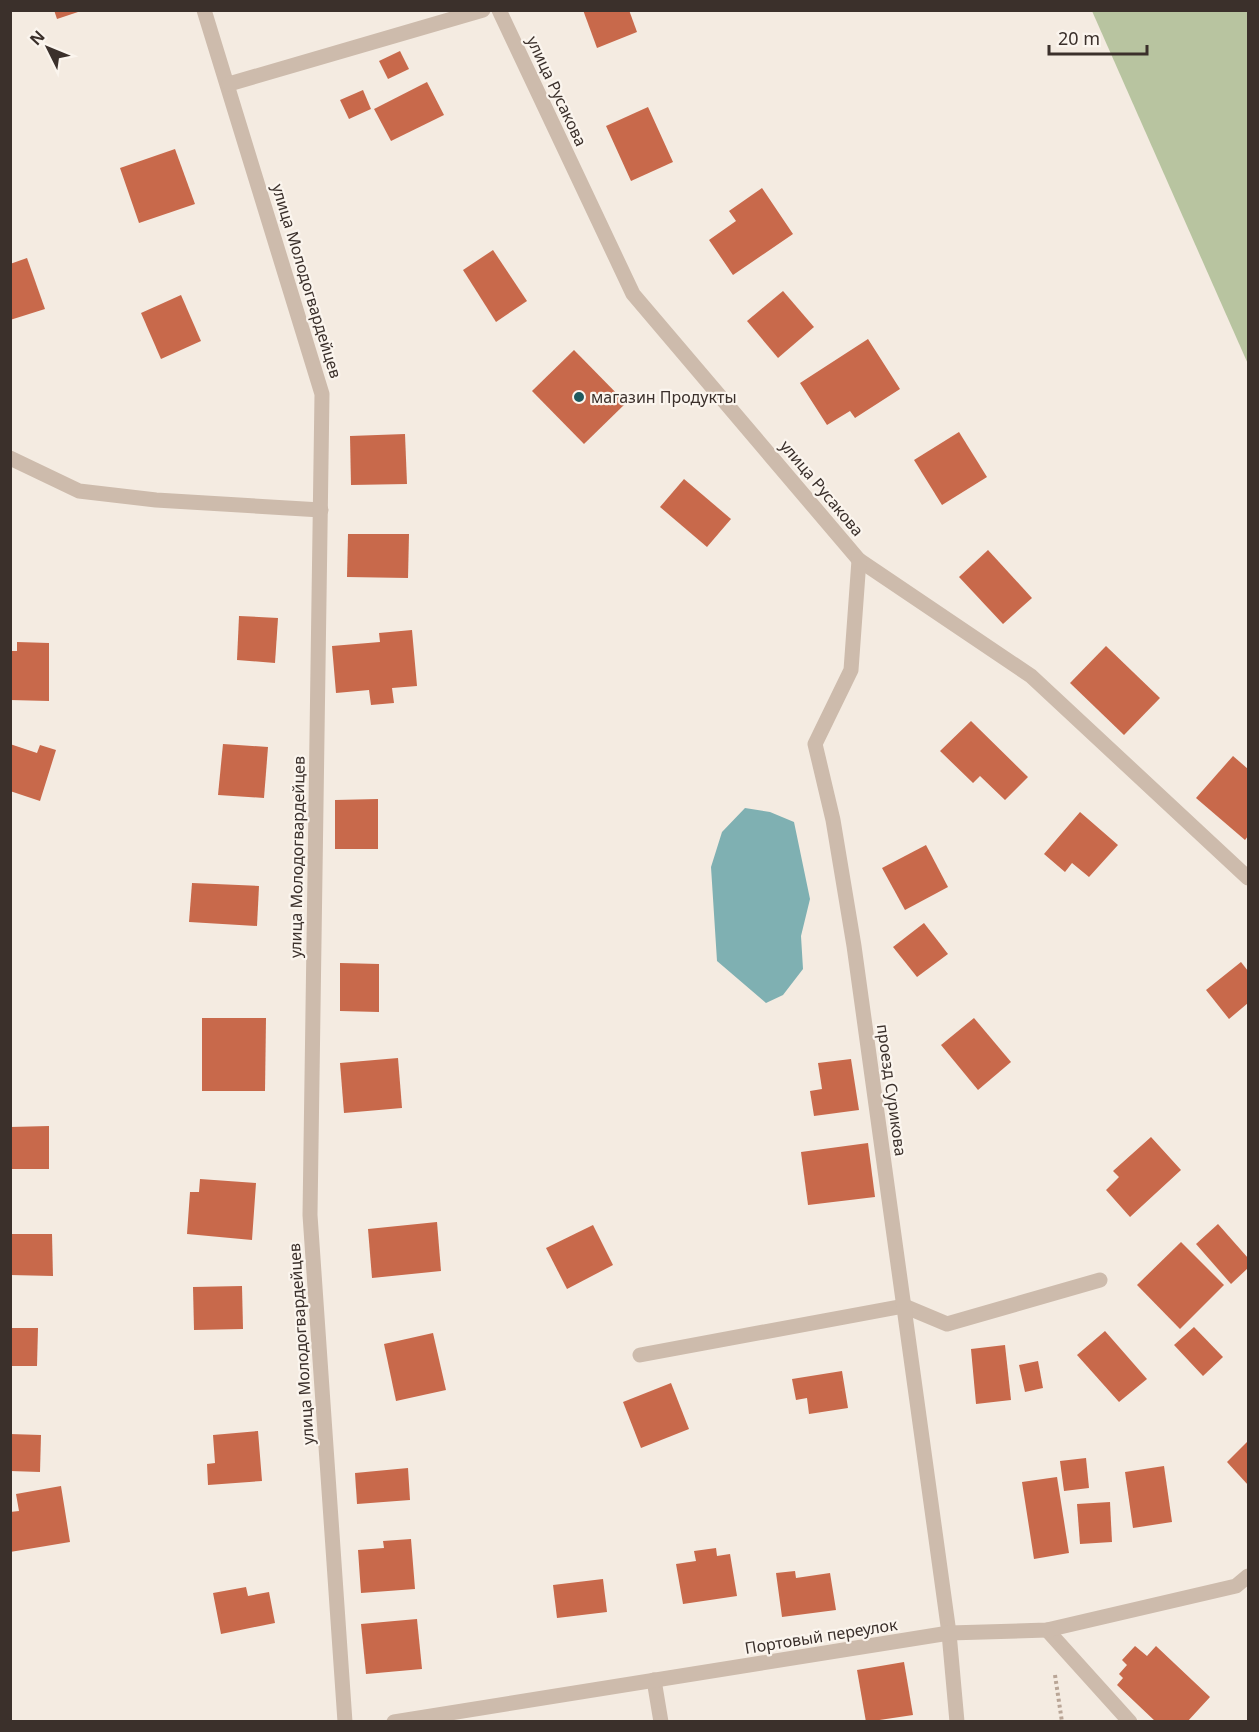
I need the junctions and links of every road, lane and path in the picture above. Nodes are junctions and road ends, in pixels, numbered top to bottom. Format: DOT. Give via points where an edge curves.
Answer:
graph roads {
  1 [pos="204,10"];
  2 [pos="483,10"];
  3 [pos="499,10"];
  4 [pos="229,84"];
  5 [pos="10,458"];
  6 [pos="321,510"];
  7 [pos="859,560"];
  8 [pos="1248,878"];
  9 [pos="1100,1280"];
  10 [pos="904,1306"];
  11 [pos="640,1355"];
  12 [pos="1248,1576"];
  13 [pos="1047,1630"];
  14 [pos="949,1633"];
  15 [pos="654,1680"];
  16 [pos="345,1722"];
  17 [pos="393,1722"];
  18 [pos="661,1722"];
  19 [pos="957,1722"];
  20 [pos="1130,1722"];
  1 -- 4 [label="street, улица Молодогвардейцев"];
  2 -- 4 [label="street"];
  3 -- 7 [label="street, улица Русакова" via="633,294"];
  4 -- 6 [label="street, улица Молодогвардейцев" via="322,394"];
  5 -- 6 [label="street" via="79,491"];
  6 -- 16 [label="street, улица Молодогвардейцев" via="310,1215"];
  7 -- 8 [label="street, улица Русакова" via="1031,676"];
  7 -- 10 [label="street, проезд Сурикова" via="851,670 815,744 833,820 854,946"];
  9 -- 10 [label="street" via="947,1324"];
  10 -- 11 [label="street"];
  10 -- 14 [label="street, проезд Сурикова"];
  12 -- 13 [label="street, Портовый переулок" via="1236,1586"];
  13 -- 14 [label="street, Портовый переулок"];
  13 -- 20 [label="street"];
  14 -- 15 [label="street, Портовый переулок"];
  14 -- 19 [label="street, проезд Сурикова"];
  15 -- 17 [label="street, Портовый переулок"];
  15 -- 18 [label="street"];
}
